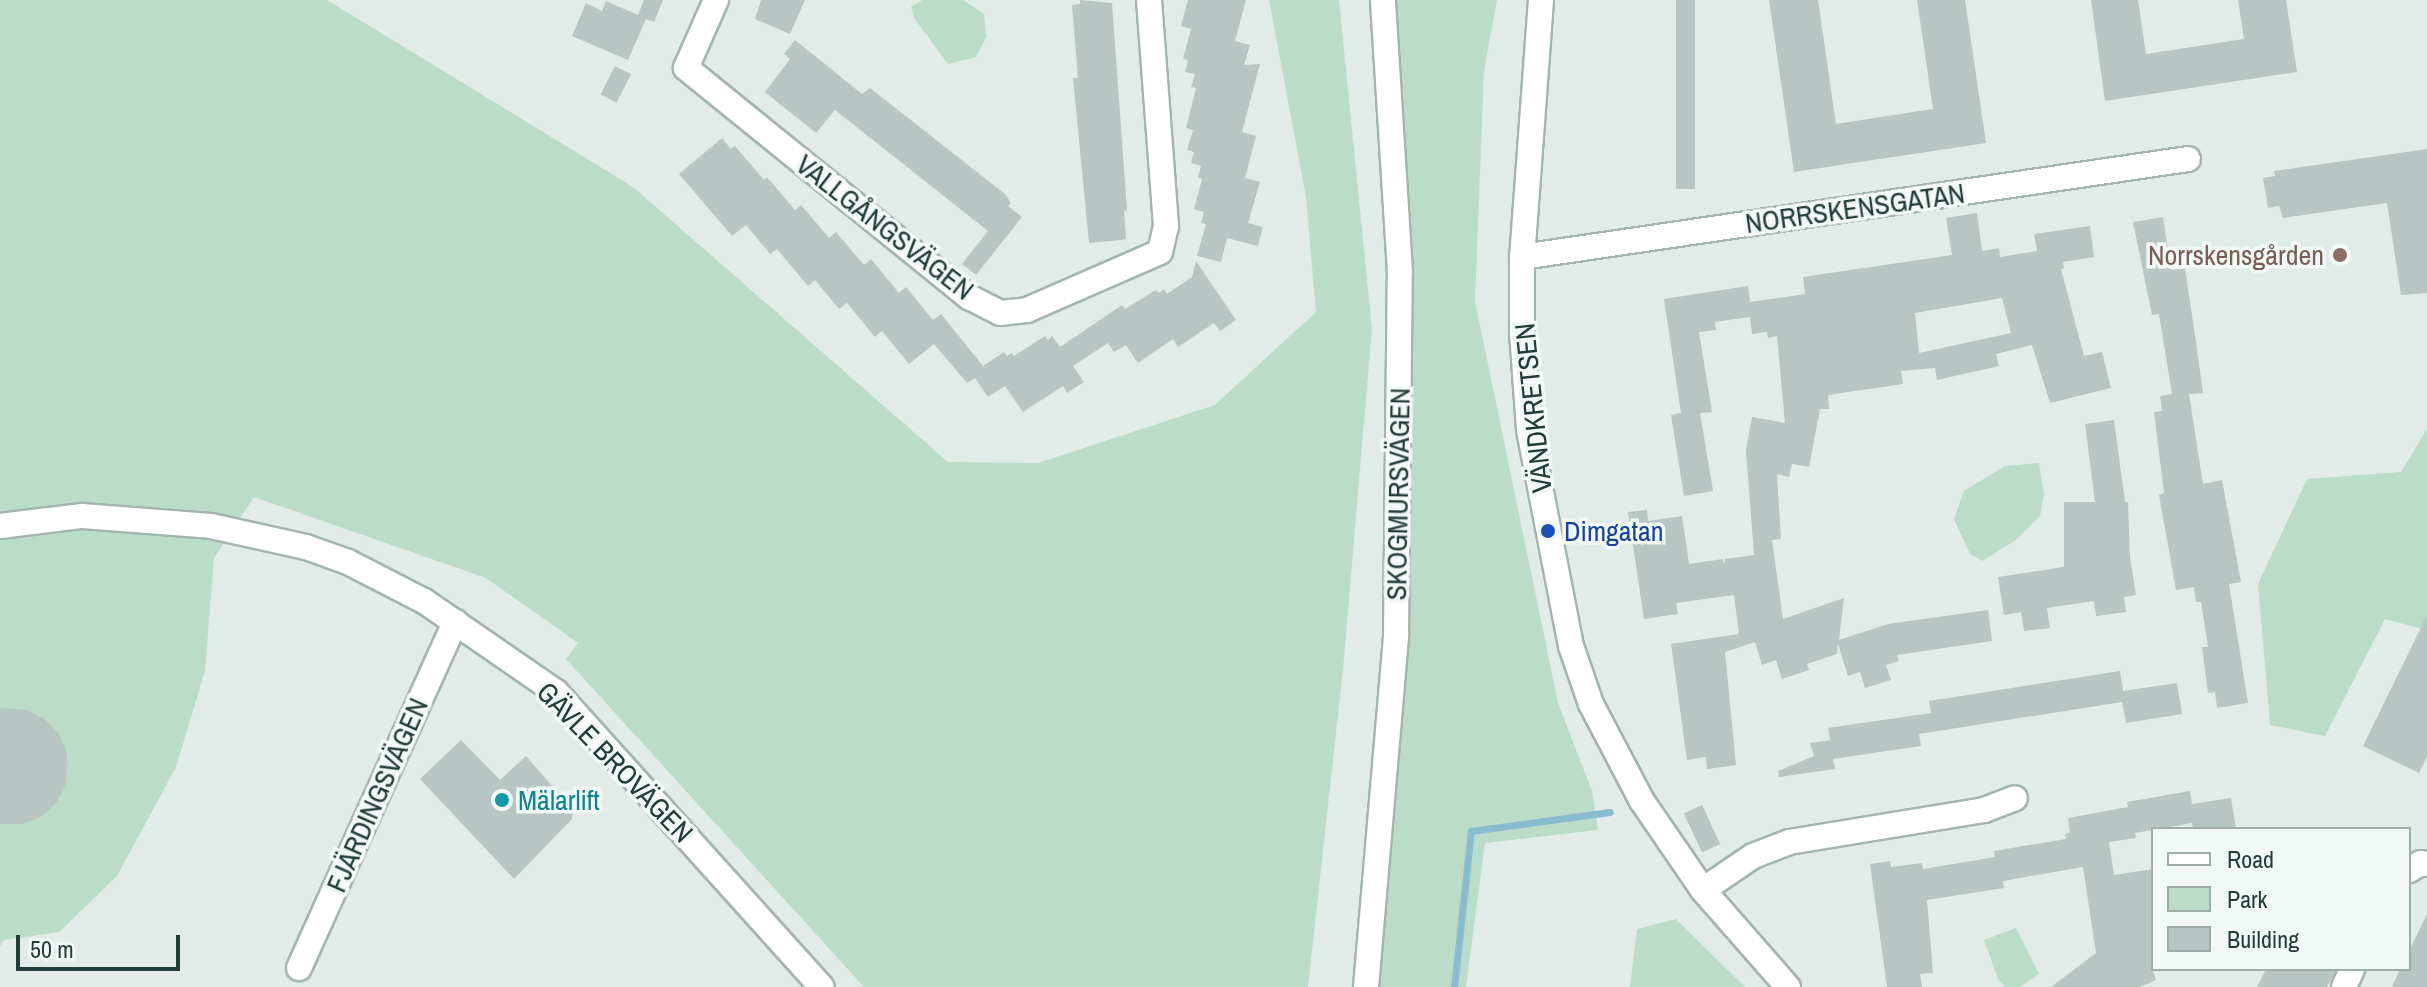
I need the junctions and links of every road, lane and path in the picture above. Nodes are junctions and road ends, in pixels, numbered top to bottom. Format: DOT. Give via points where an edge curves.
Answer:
graph roads {
  1 [pos="716,0"];
  2 [pos="1149,0"];
  3 [pos="1383,0"];
  4 [pos="1541,0"];
  5 [pos="2188,159"];
  6 [pos="1522,257"];
  7 [pos="0,526"];
  8 [pos="455,622"];
  9 [pos="2015,798"];
  10 [pos="1703,890"];
  11 [pos="299,968"];
  12 [pos="822,987"];
  13 [pos="1366,987"];
  14 [pos="1788,987"];
  1 -- 2 [label="street, VALLGÅNGSVÄGEN" via="686,68 969,297 1000,313 1027,310 1160,252 1166,226"];
  3 -- 13 [label="street, SKOGMURSVÄGEN" via="1400,272 1396,635"];
  4 -- 6 [label="street, VÄNDKRETSEN"];
  5 -- 6 [label="street, NORRSKENSGATAN"];
  6 -- 10 [label="street, VÄNDKRETSEN" via="1529,430 1571,646 1613,750"];
  7 -- 8 [label="street, GÄVLE BROVÄGEN" via="82,516 211,526 262,536 348,562"];
  8 -- 11 [label="street, FJÄRDINGSVÄGEN"];
  8 -- 12 [label="street, GÄVLE BROVÄGEN" via="556,692"];
  9 -- 10 [label="street" via="1984,810 1789,842 1753,856"];
  10 -- 14 [label="street, VÄNDKRETSEN"];
}
